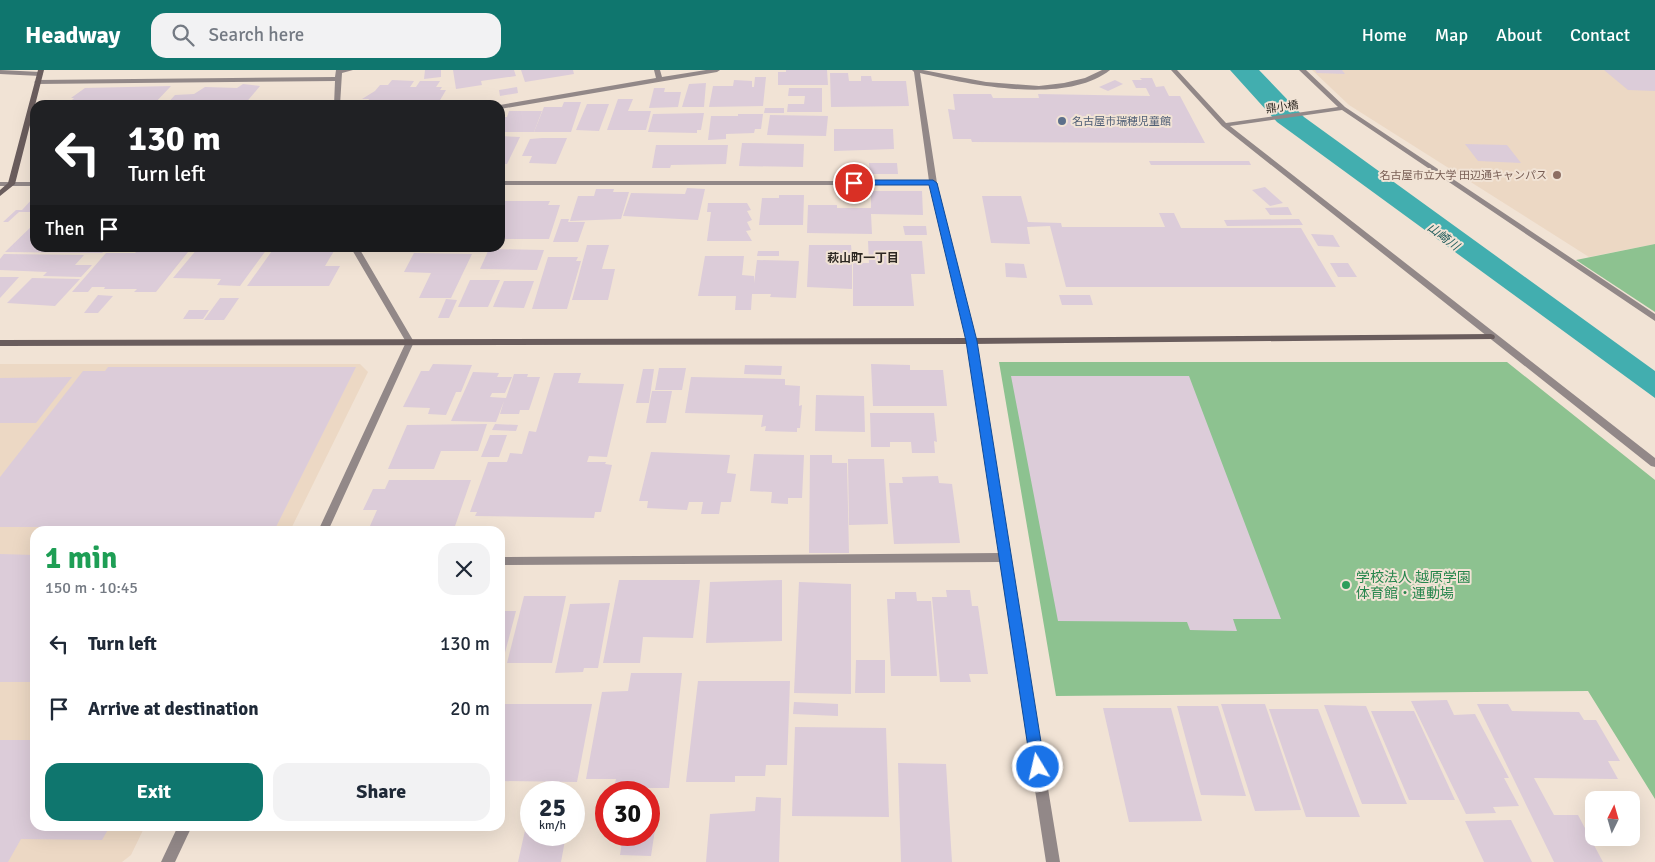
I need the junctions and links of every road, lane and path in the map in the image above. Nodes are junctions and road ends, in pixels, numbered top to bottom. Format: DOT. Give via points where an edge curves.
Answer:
graph roads {
  1 [pos="350,70"];
  2 [pos="657,70"];
  3 [pos="717,70"];
  4 [pos="916,70"];
  5 [pos="1107,70"];
  6 [pos="1174,70"];
  7 [pos="1302,70"];
  8 [pos="0,72"];
  9 [pos="40,72"];
  10 [pos="338,73"];
  11 [pos="660,80"];
  12 [pos="37,82"];
  13 [pos="32,100"];
  14 [pos="337,100"];
  15 [pos="505,106"];
  16 [pos="1344,108"];
  17 [pos="30,109"];
  18 [pos="1224,126"];
  19 [pos="505,183"];
  20 [pos="933,183"];
  21 [pos="0,184"];
  22 [pos="11,184"];
  23 [pos="30,184"];
  24 [pos="0,194"];
  25 [pos="357,252"];
  26 [pos="1655,318"];
  27 [pos="1492,337"];
  28 [pos="972,341"];
  29 [pos="410,342"];
  30 [pos="0,343"];
  31 [pos="1655,464"];
  32 [pos="325,526"];
  33 [pos="1005,557"];
  34 [pos="505,561"];
  35 [pos="183,831"];
  36 [pos="168,862"];
  37 [pos="1053,862"];
  1 -- 10 [label="street"];
  2 -- 11 [label="street"];
  3 -- 11 [label="street"];
  4 -- 5 [label="street" via="964,82 1026,86 1081,82"];
  4 -- 20 [label="street"];
  6 -- 18 [label="street"];
  7 -- 16 [label="street"];
  8 -- 9 [label="street"];
  9 -- 12 [label="street"];
  10 -- 12 [label="street"];
  10 -- 14 [label="street"];
  11 -- 15 [label="street"];
  12 -- 13 [label="street"];
  16 -- 18 [label="street, 鼎小橋"];
  16 -- 26 [label="street"];
  17 -- 22 [label="street"];
  18 -- 27 [label="street"];
  19 -- 20 [label="street"];
  20 -- 28 [label="street"];
  21 -- 22 [label="street"];
  22 -- 23 [label="street"];
  22 -- 24 [label="street"];
  25 -- 29 [label="street"];
  27 -- 28 [label="street"];
  27 -- 31 [label="street"];
  28 -- 29 [label="street"];
  28 -- 33 [label="street"];
  29 -- 30 [label="street"];
  29 -- 32 [label="street"];
  33 -- 34 [label="street"];
  33 -- 37 [label="street"];
  35 -- 36 [label="street"];
}
